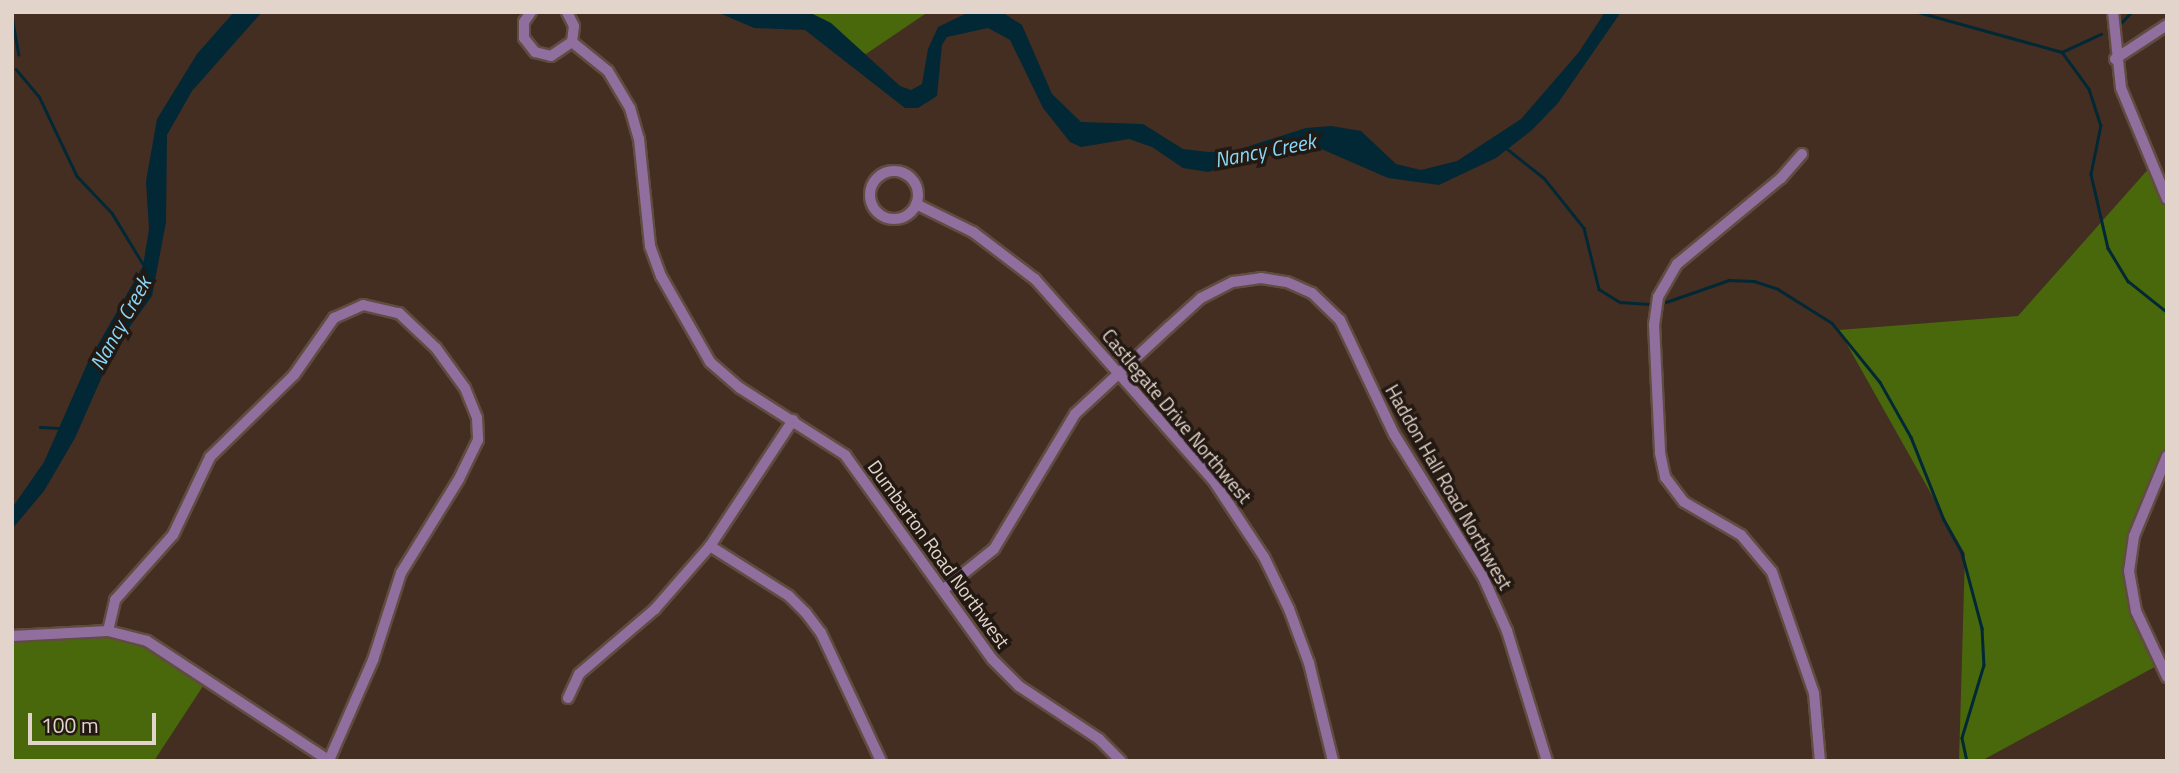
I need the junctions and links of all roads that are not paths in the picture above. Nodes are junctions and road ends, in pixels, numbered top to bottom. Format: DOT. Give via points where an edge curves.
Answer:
graph roads {
  1 [pos="531,12"];
  2 [pos="567,12"];
  3 [pos="2113,12"];
  4 [pos="2167,25"];
  5 [pos="572,43"];
  6 [pos="2115,59"];
  7 [pos="1802,154"];
  8 [pos="2167,199"];
  9 [pos="916,204"];
  10 [pos="1118,372"];
  11 [pos="793,420"];
  12 [pos="2167,456"];
  13 [pos="710,546"];
  14 [pos="944,589"];
  15 [pos="108,631"];
  16 [pos="12,636"];
  17 [pos="2167,677"];
  18 [pos="568,698"];
  19 [pos="330,760"];
  20 [pos="881,761"];
  21 [pos="1121,761"];
  22 [pos="1333,761"];
  23 [pos="1546,761"];
  24 [pos="1820,761"];
  1 -- 5 [label="street" via="523,30 534,52 551,56"];
  2 -- 5 [label="street" via="575,26"];
  3 -- 6 [label="street"];
  4 -- 6 [label="street"];
  5 -- 11 [label="street, Dumbarton Road Northwest" via="608,71 630,108 639,139 650,246 696,342 728,379"];
  6 -- 8 [label="street" via="2131,117"];
  7 -- 24 [label="street" via="1677,264 1658,297 1654,324 1665,477 1684,502 1741,536 1772,572 1814,693"];
  9 -- 9 [label="street" via="917,188 907,175 883,174 872,186 870,201 885,218 907,216"];
  9 -- 10 [label="street, Castlegate Drive Northwest" via="973,232 1018,264"];
  10 -- 14 [label="street, Haddon Hall Road Northwest" via="1065,428 994,550"];
  10 -- 22 [label="street, Castlegate Drive Northwest" via="1213,480 1264,557 1310,663"];
  10 -- 23 [label="street, Haddon Hall Road Northwest" via="1201,298 1233,282 1274,279 1300,286 1322,300 1346,331 1394,434 1493,594"];
  11 -- 13 [label="street"];
  11 -- 14 [label="street, Dumbarton Road Northwest" via="831,444 857,468 909,547"];
  12 -- 17 [label="street" via="2134,536 2129,571 2136,611"];
  13 -- 18 [label="street" via="655,609 579,674"];
  13 -- 20 [label="street" via="789,596 806,613 821,634"];
  14 -- 21 [label="street, Dumbarton Road Northwest" via="1005,673 1099,739"];
  15 -- 16 [label="street"];
  15 -- 19 [label="street" via="157,647"];
  15 -- 19 [label="street" via="115,600 173,536 210,457 294,375 334,318 363,305 399,313 436,348 465,388 477,418 478,439 401,573 373,660"];
}
